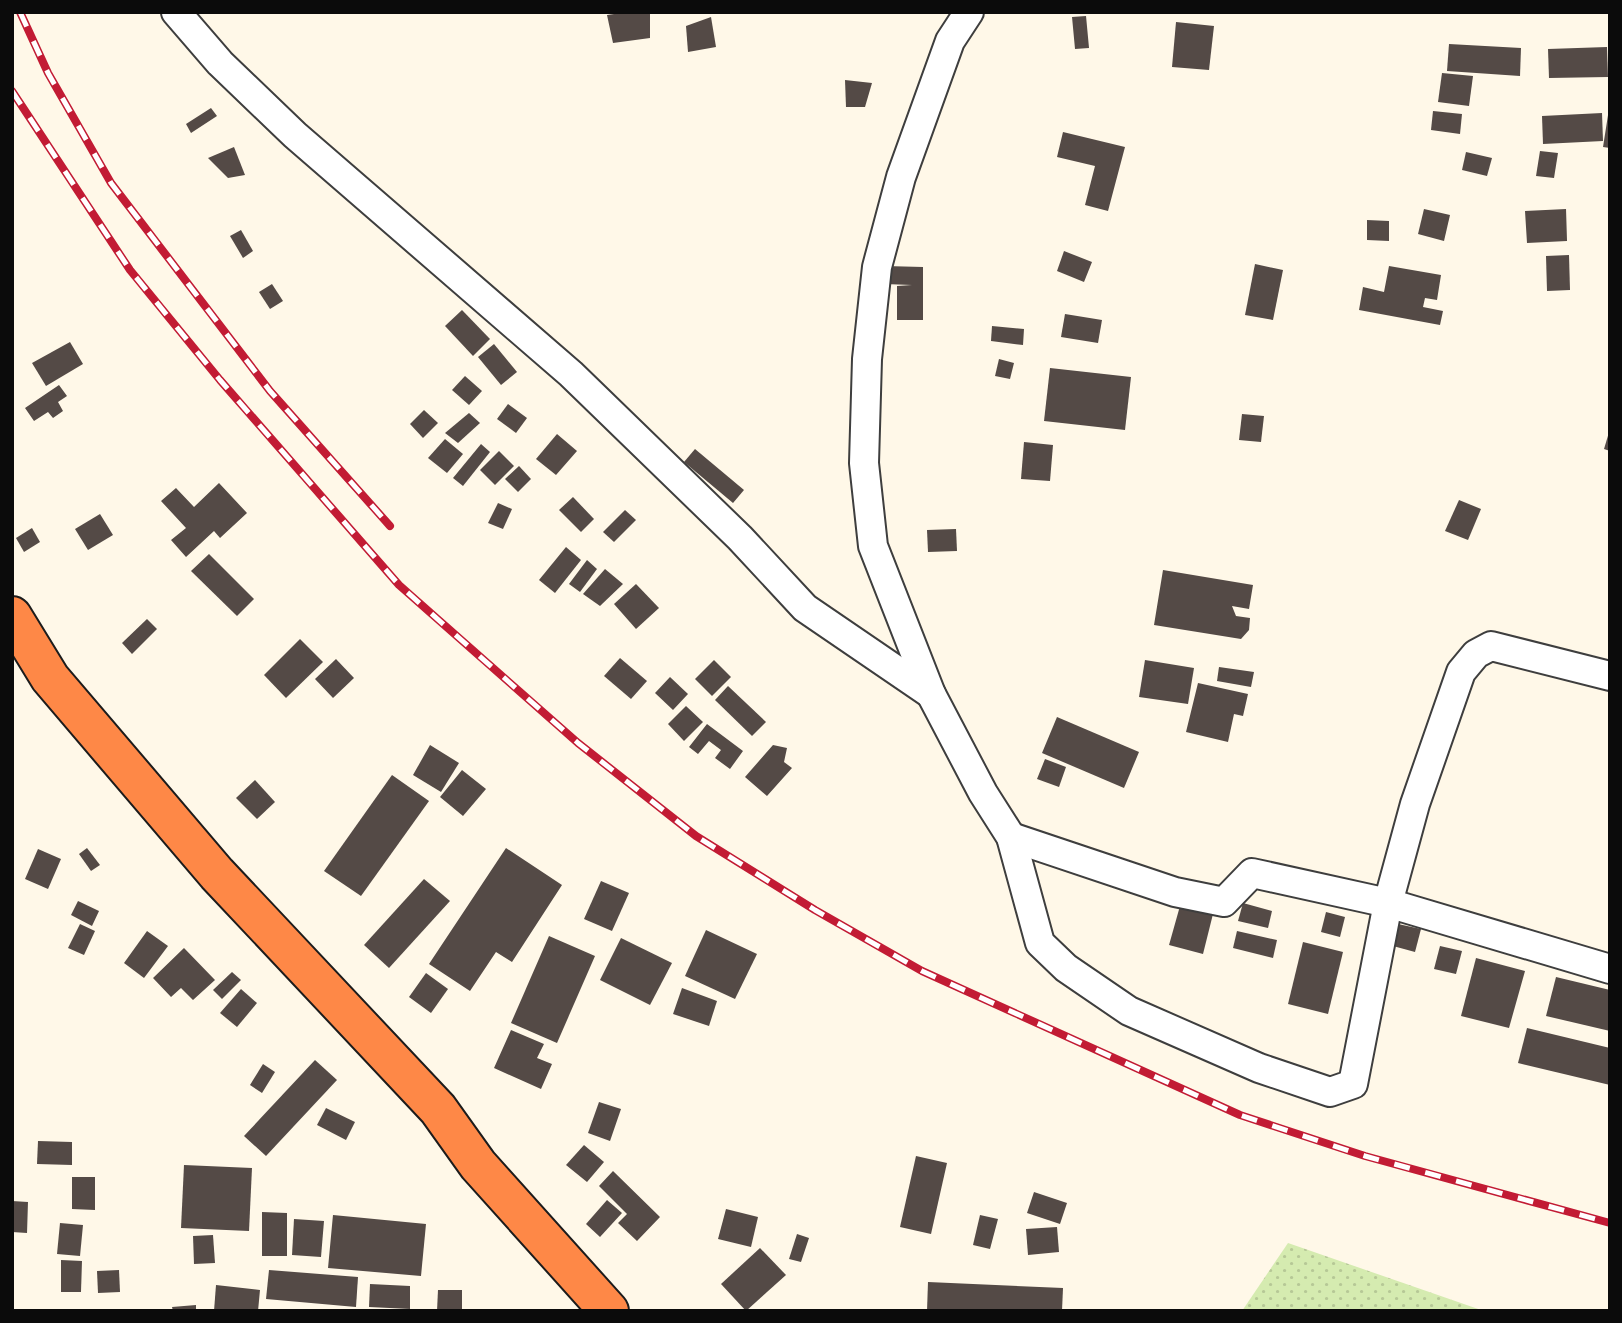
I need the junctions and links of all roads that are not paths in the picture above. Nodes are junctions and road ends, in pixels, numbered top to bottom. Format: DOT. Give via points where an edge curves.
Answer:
graph roads {
  1 [pos="176,12"];
  2 [pos="969,12"];
  3 [pos="12,616"];
  4 [pos="1610,677"];
  5 [pos="931,694"];
  6 [pos="1011,837"];
  7 [pos="1388,903"];
  8 [pos="1610,969"];
  9 [pos="609,1311"];
  1 -- 5 [label="street" via="220,63 295,135 571,374 740,537 805,608"];
  2 -- 5 [label="street" via="950,41 901,177 877,267 867,359 864,463 873,546"];
  3 -- 9 [label="highway" via="50,678 208,863 438,1109 478,1165"];
  4 -- 7 [label="street" via="1491,646 1476,654 1461,672 1415,804"];
  5 -- 6 [label="street"];
  6 -- 7 [label="street" via="1175,892 1224,902 1252,873"];
  6 -- 7 [label="street" via="1040,943 1066,968 1129,1011 1259,1068 1330,1092 1353,1084"];
  7 -- 8 [label="street"];
}
